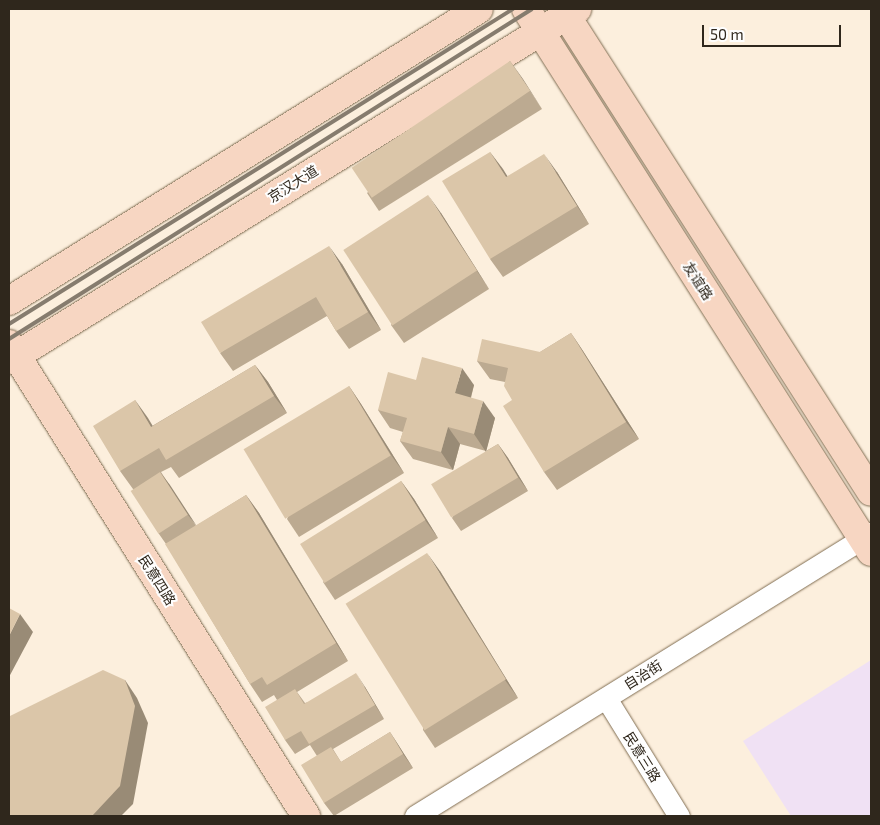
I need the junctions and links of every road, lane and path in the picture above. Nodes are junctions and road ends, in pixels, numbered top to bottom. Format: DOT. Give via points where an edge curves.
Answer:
graph roads {
  1 [pos="479,9"];
  2 [pos="568,11"];
  3 [pos="533,20"];
  4 [pos="9,301"];
  5 [pos="11,353"];
  6 [pos="871,492"];
  7 [pos="868,541"];
  8 [pos="606,698"];
  9 [pos="306,816"];
  10 [pos="415,816"];
  11 [pos="679,816"];
  1 -- 4 [label="main road"];
  2 -- 3 [label="main road, 京汉大道"];
  2 -- 6 [label="main road"];
  3 -- 5 [label="main road, 京汉大道"];
  3 -- 7 [label="main road, 友谊路"];
  5 -- 9 [label="main road, 民意四路"];
  7 -- 8 [label="street, 自治街"];
  8 -- 10 [label="street, 自治街"];
  8 -- 11 [label="street, 民意三路"];
}
